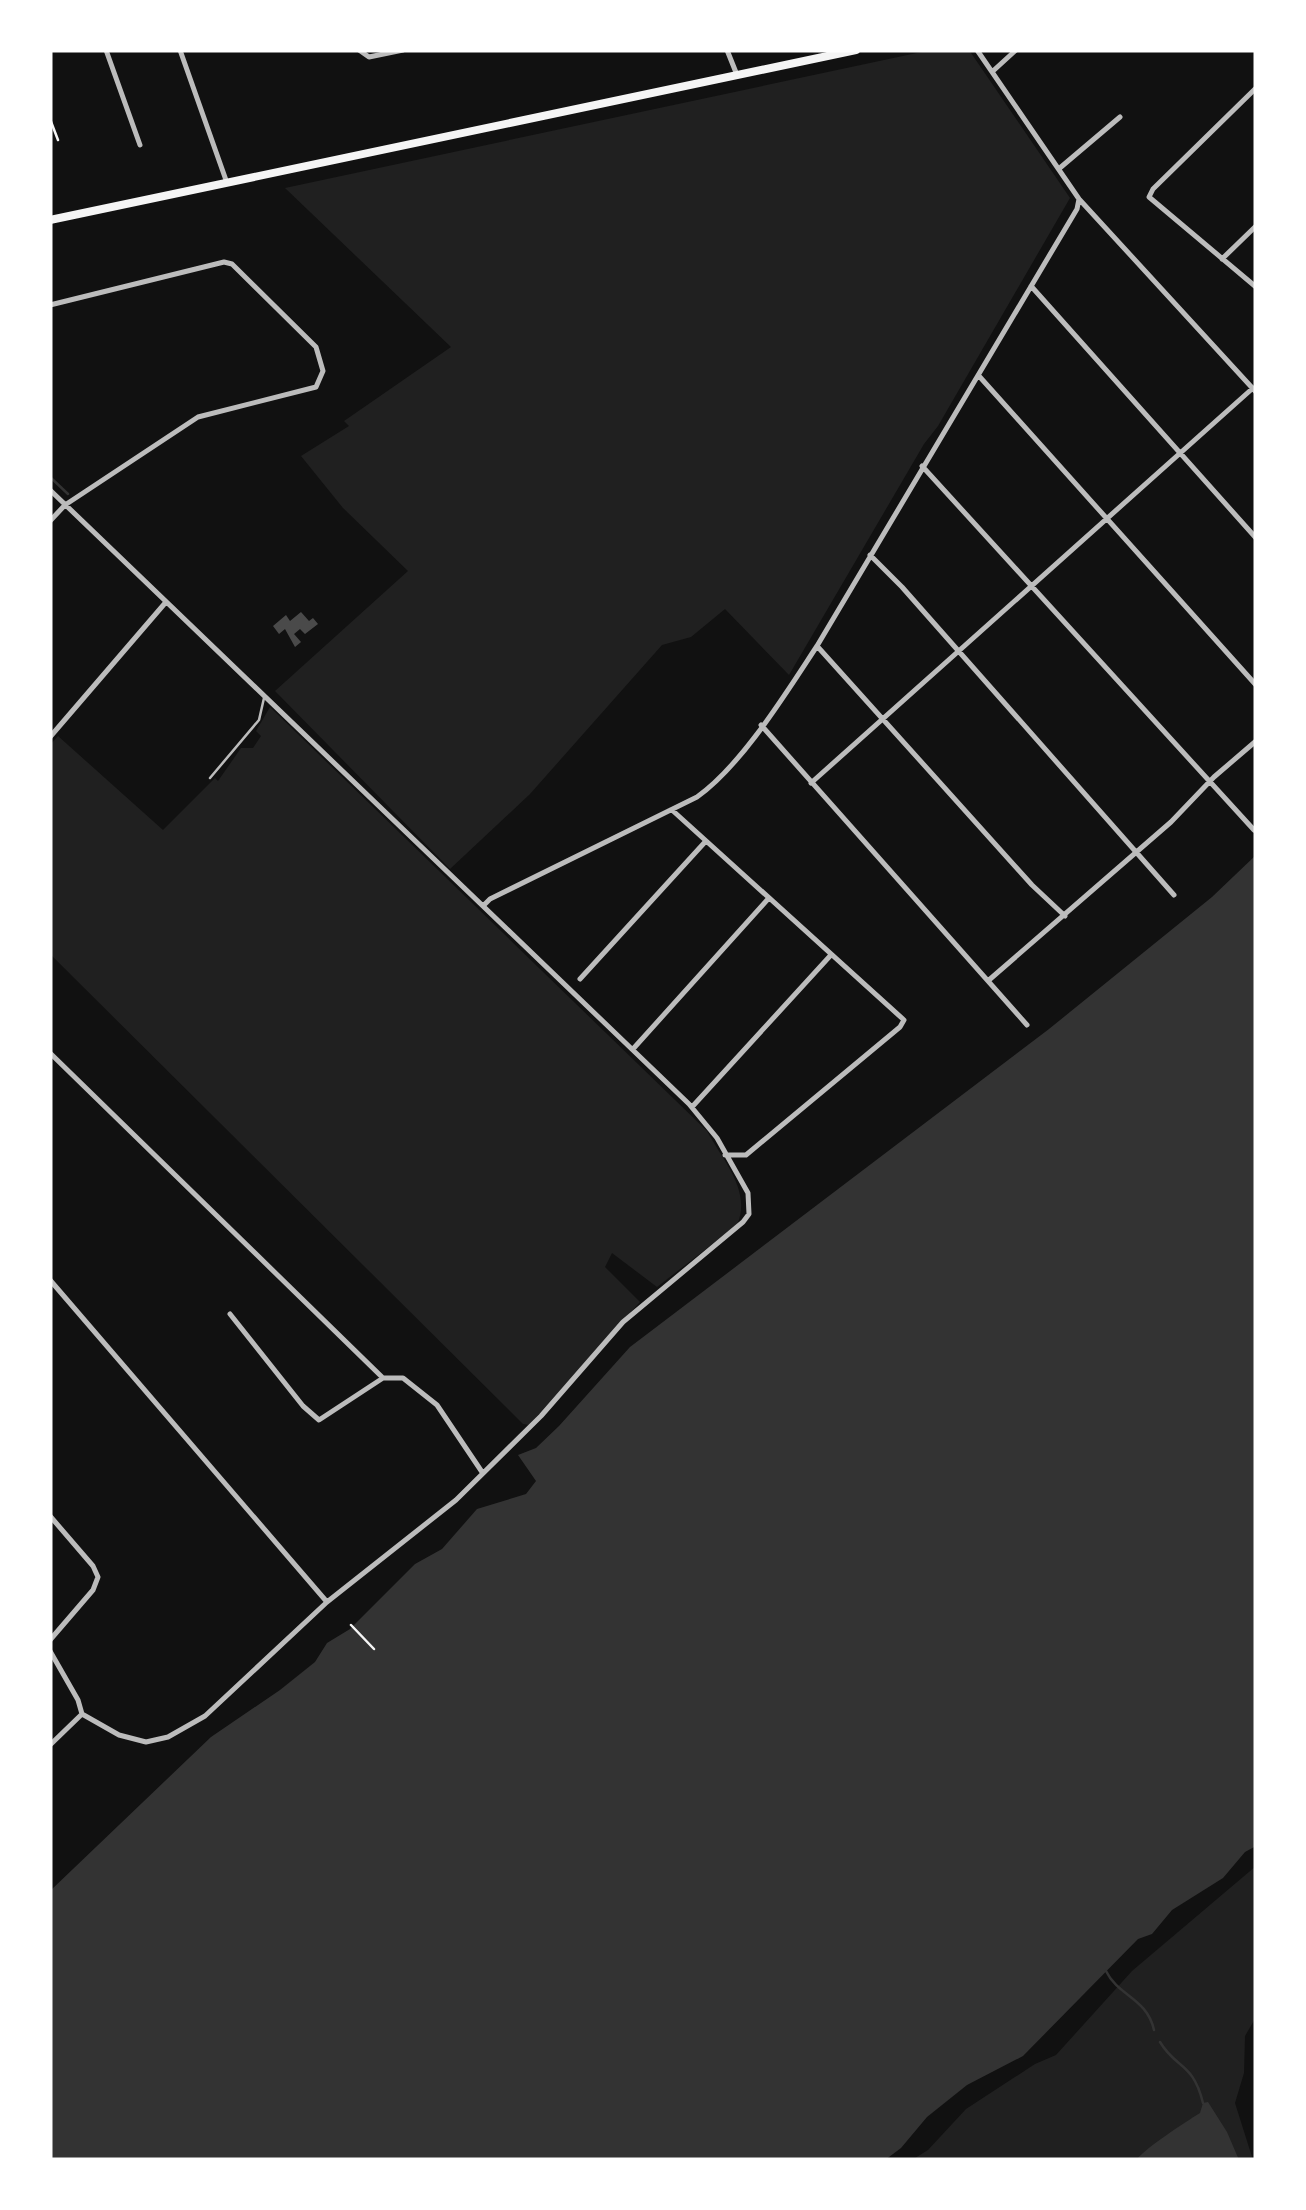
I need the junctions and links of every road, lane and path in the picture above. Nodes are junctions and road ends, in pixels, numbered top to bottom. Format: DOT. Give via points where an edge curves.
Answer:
graph roads {
  1 [pos="106,50"];
  2 [pos="180,50"];
  3 [pos="359,50"];
  4 [pos="402,50"];
  5 [pos="727,50"];
  6 [pos="856,50"];
  7 [pos="978,50"];
  8 [pos="1016,50"];
  9 [pos="993,72"];
  10 [pos="737,76"];
  11 [pos="1256,88"];
  12 [pos="1120,117"];
  13 [pos="50,119"];
  14 [pos="58,140"];
  15 [pos="140,145"];
  16 [pos="1060,168"];
  17 [pos="227,183"];
  18 [pos="1079,199"];
  19 [pos="50,220"];
  20 [pos="1256,226"];
  21 [pos="1222,259"];
  22 [pos="1030,286"];
  23 [pos="1256,288"];
  24 [pos="50,305"];
  25 [pos="979,376"];
  26 [pos="1254,390"];
  27 [pos="1180,454"];
  28 [pos="922,466"];
  29 [pos="50,490"];
  30 [pos="66,505"];
  31 [pos="50,520"];
  32 [pos="1107,520"];
  33 [pos="1256,538"];
  34 [pos="870,555"];
  35 [pos="1032,586"];
  36 [pos="166,602"];
  37 [pos="817,646"];
  38 [pos="957,652"];
  39 [pos="1256,685"];
  40 [pos="264,696"];
  41 [pos="884,717"];
  42 [pos="761,724"];
  43 [pos="50,737"];
  44 [pos="1256,741"];
  45 [pos="210,778"];
  46 [pos="1210,782"];
  47 [pos="811,783"];
  48 [pos="672,809"];
  49 [pos="1254,830"];
  50 [pos="705,842"];
  51 [pos="1137,853"];
  52 [pos="1174,895"];
  53 [pos="768,899"];
  54 [pos="484,906"];
  55 [pos="1065,916"];
  56 [pos="830,956"];
  57 [pos="580,979"];
  58 [pos="989,980"];
  59 [pos="1027,1025"];
  60 [pos="632,1050"];
  61 [pos="50,1053"];
  62 [pos="692,1107"];
  63 [pos="725,1155"];
  64 [pos="50,1280"];
  65 [pos="230,1314"];
  66 [pos="382,1378"];
  67 [pos="482,1472"];
  68 [pos="50,1516"];
  69 [pos="327,1602"];
  70 [pos="351,1625"];
  71 [pos="50,1640"];
  72 [pos="374,1649"];
  73 [pos="50,1651"];
  74 [pos="82,1714"];
  75 [pos="50,1745"];
  1 -- 15 [label="street"];
  2 -- 17 [label="street"];
  3 -- 4 [label="street" via="369,57"];
  5 -- 10 [label="street"];
  6 -- 10 [label="main road"];
  7 -- 9 [label="street"];
  8 -- 9 [label="street"];
  9 -- 16 [label="street"];
  10 -- 17 [label="main road"];
  11 -- 21 [label="street" via="1149,197"];
  12 -- 16 [label="street"];
  13 -- 14 [label="path"];
  16 -- 18 [label="street"];
  17 -- 19 [label="main road"];
  18 -- 22 [label="street"];
  18 -- 26 [label="street"];
  20 -- 21 [label="street"];
  21 -- 23 [label="street"];
  22 -- 25 [label="street"];
  22 -- 27 [label="street"];
  24 -- 30 [label="street" via="224,262 316,347 323,371 316,387 198,417"];
  25 -- 28 [label="street"];
  25 -- 32 [label="street"];
  26 -- 27 [label="street"];
  27 -- 32 [label="street"];
  27 -- 33 [label="street"];
  28 -- 34 [label="street"];
  28 -- 35 [label="street"];
  29 -- 30 [label="street"];
  30 -- 31 [label="street"];
  30 -- 36 [label="street"];
  32 -- 35 [label="street"];
  32 -- 39 [label="street"];
  34 -- 37 [label="street"];
  34 -- 38 [label="street"];
  35 -- 38 [label="street"];
  35 -- 46 [label="street"];
  36 -- 40 [label="street"];
  36 -- 43 [label="street"];
  37 -- 41 [label="street"];
  37 -- 42 [label="street"];
  38 -- 41 [label="street"];
  38 -- 51 [label="street"];
  40 -- 45 [label="lane" via="259,720"];
  40 -- 54 [label="street"];
  41 -- 47 [label="street"];
  41 -- 55 [label="street"];
  42 -- 47 [label="street"];
  42 -- 48 [label="street" via="713,785"];
  44 -- 46 [label="street"];
  46 -- 49 [label="street"];
  46 -- 51 [label="street"];
  47 -- 58 [label="street"];
  48 -- 50 [label="street"];
  48 -- 54 [label="street"];
  50 -- 53 [label="street"];
  50 -- 57 [label="street"];
  51 -- 52 [label="street"];
  51 -- 55 [label="street"];
  53 -- 56 [label="street"];
  53 -- 60 [label="street"];
  54 -- 60 [label="street"];
  55 -- 58 [label="street"];
  56 -- 62 [label="street"];
  56 -- 63 [label="street" via="904,1020 746,1154"];
  58 -- 59 [label="street"];
  60 -- 62 [label="street"];
  61 -- 66 [label="street"];
  62 -- 63 [label="street"];
  63 -- 67 [label="street" via="748,1193 749,1214 623,1322"];
  64 -- 69 [label="street"];
  65 -- 66 [label="street" via="318,1420"];
  66 -- 67 [label="street" via="403,1378 437,1404"];
  67 -- 69 [label="street"];
  68 -- 71 [label="street" via="98,1577"];
  69 -- 74 [label="street" via="234,1691 168,1738 134,1740"];
  70 -- 72 [label="path"];
  73 -- 74 [label="street"];
  74 -- 75 [label="street"];
}
